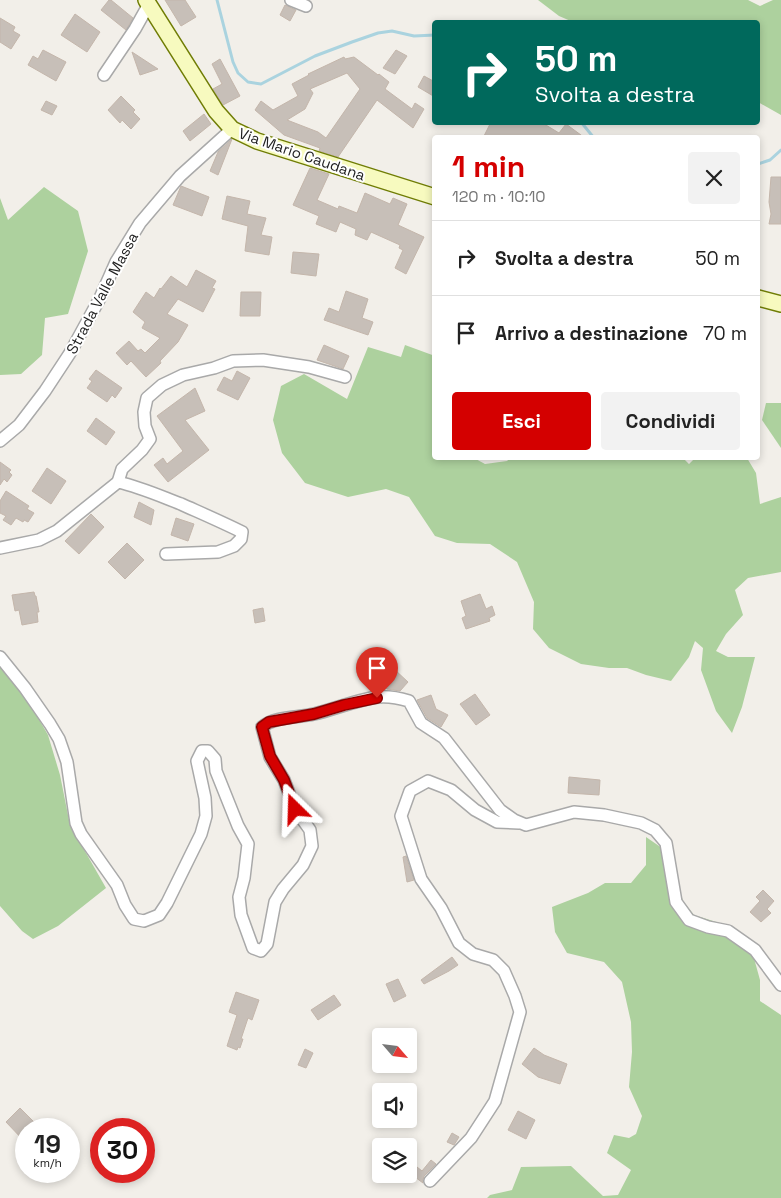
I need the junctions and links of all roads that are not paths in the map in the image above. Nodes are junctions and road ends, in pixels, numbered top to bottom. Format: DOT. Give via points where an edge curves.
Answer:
graph roads {
  1 [pos="291,0"];
  2 [pos="148,2"];
  3 [pos="306,6"];
  4 [pos="104,75"];
  5 [pos="232,129"];
  6 [pos="432,197"];
  7 [pos="760,299"];
  8 [pos="781,304"];
  9 [pos="345,378"];
  10 [pos="0,441"];
  11 [pos="118,482"];
  12 [pos="0,548"];
  13 [pos="166,554"];
  14 [pos="0,657"];
  15 [pos="520,823"];
  16 [pos="781,985"];
  17 [pos="430,1181"];
  1 -- 3 [label="street"];
  2 -- 4 [label="street" via="135,29"];
  2 -- 5 [label="main road, Via Mario Caudana" via="216,111"];
  5 -- 6 [label="main road, Via Mario Caudana" via="257,141"];
  5 -- 10 [label="street, Strada Valle Massa" via="180,176 140,223 116,262 70,354 19,425"];
  7 -- 8 [label="main road"];
  9 -- 11 [label="street" via="309,367 262,360 233,361 162,384 147,398 145,426 150,439 122,469"];
  11 -- 12 [label="street" via="57,531 39,540"];
  11 -- 13 [label="street" via="157,494 242,532 241,539 234,546 218,552"];
  14 -- 15 [label="street" via="59,739 76,823 117,885 134,919 144,921 159,915 201,834 206,816 197,761 202,752 208,751 215,759 216,771 248,844 239,897 241,915 253,948 261,951 267,944 275,902 303,865 312,846 310,830 295,809 270,756 262,727 269,722 377,698 409,702 421,722 444,738 500,810"];
  15 -- 16 [label="street" via="526,825 574,812 641,823 656,830 666,843 676,902 689,920 708,928 728,931 755,950"];
  15 -- 17 [label="street" via="497,822 475,810 451,790 428,782 410,791 401,816 421,878 460,943 472,954 493,960 504,971 520,1012 495,1101 471,1138"];
}
